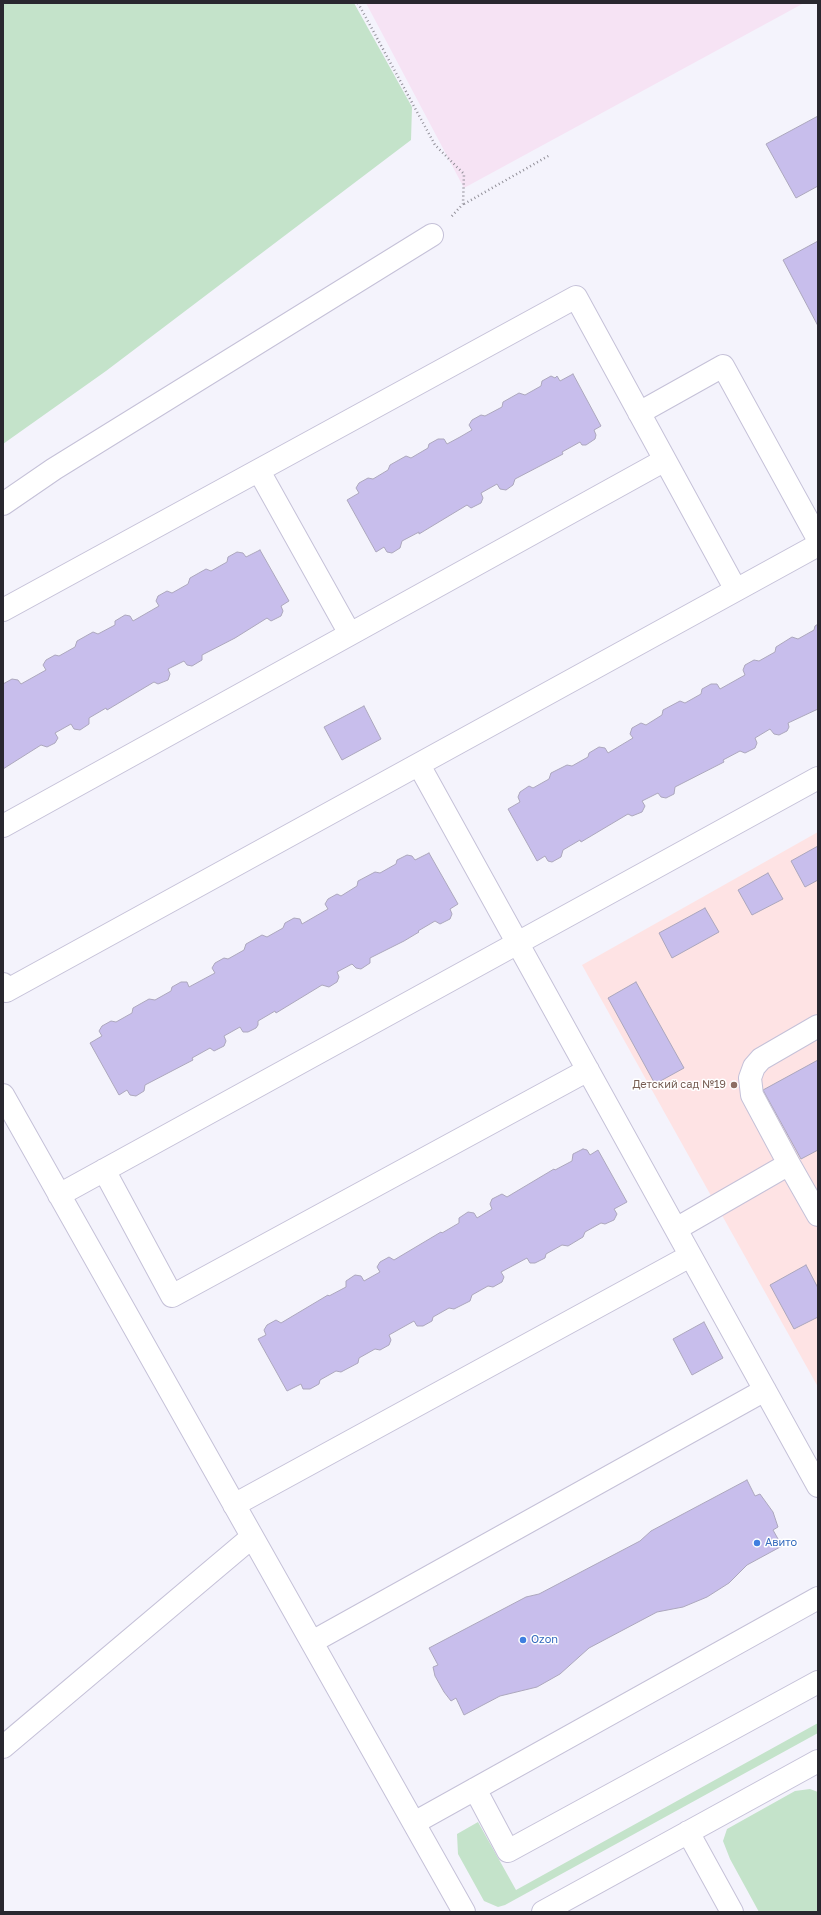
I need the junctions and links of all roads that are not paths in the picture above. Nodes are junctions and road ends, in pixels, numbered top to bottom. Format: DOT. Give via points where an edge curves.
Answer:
graph roads {
  1 [pos="432,236"];
  2 [pos="639,412"];
  3 [pos="665,460"];
  4 [pos="259,471"];
  5 [pos="3,504"];
  6 [pos="818,539"];
  7 [pos="818,545"];
  8 [pos="736,590"];
  9 [pos="3,610"];
  10 [pos="350,634"];
  11 [pos="418,765"];
  12 [pos="818,778"];
  13 [pos="3,826"];
  14 [pos="517,943"];
  15 [pos="3,984"];
  16 [pos="818,1026"];
  17 [pos="588,1070"];
  18 [pos="3,1096"];
  19 [pos="790,1164"];
  20 [pos="104,1170"];
  21 [pos="59,1195"];
  22 [pos="818,1215"];
  23 [pos="676,1229"];
  24 [pos="690,1256"];
  25 [pos="765,1390"];
  26 [pos="818,1486"];
  27 [pos="234,1505"];
  28 [pos="252,1537"];
  29 [pos="818,1598"];
  30 [pos="312,1642"];
  31 [pos="818,1682"];
  32 [pos="3,1747"];
  33 [pos="818,1761"];
  34 [pos="475,1789"];
  35 [pos="414,1823"];
  36 [pos="688,1832"];
  37 [pos="464,1912"];
  38 [pos="543,1912"];
  39 [pos="732,1912"];
  1 -- 5 [label="street" via="54,469"];
  2 -- 3 [label="street"];
  2 -- 4 [label="street" via="576,298"];
  2 -- 6 [label="street" via="723,366"];
  3 -- 8 [label="street"];
  3 -- 10 [label="street"];
  4 -- 9 [label="street"];
  4 -- 10 [label="street"];
  7 -- 8 [label="street"];
  8 -- 11 [label="street"];
  10 -- 13 [label="street"];
  11 -- 14 [label="street"];
  11 -- 15 [label="street" via="6,991"];
  12 -- 14 [label="street"];
  14 -- 17 [label="street"];
  14 -- 20 [label="street"];
  16 -- 19 [label="street" via="761,1059 754,1067 750,1078 752,1095"];
  17 -- 20 [label="street" via="172,1296"];
  17 -- 23 [label="street"];
  18 -- 21 [label="street"];
  19 -- 22 [label="street"];
  19 -- 23 [label="street"];
  20 -- 21 [label="street"];
  21 -- 27 [label="street"];
  23 -- 24 [label="street"];
  24 -- 25 [label="street"];
  24 -- 27 [label="street"];
  25 -- 26 [label="street"];
  25 -- 30 [label="street"];
  27 -- 28 [label="street"];
  28 -- 30 [label="street"];
  28 -- 32 [label="street"];
  29 -- 34 [label="street"];
  30 -- 35 [label="street"];
  31 -- 34 [label="street" via="508,1851"];
  33 -- 36 [label="street"];
  34 -- 35 [label="street"];
  35 -- 37 [label="street"];
  36 -- 38 [label="street"];
  36 -- 39 [label="street"];
}
